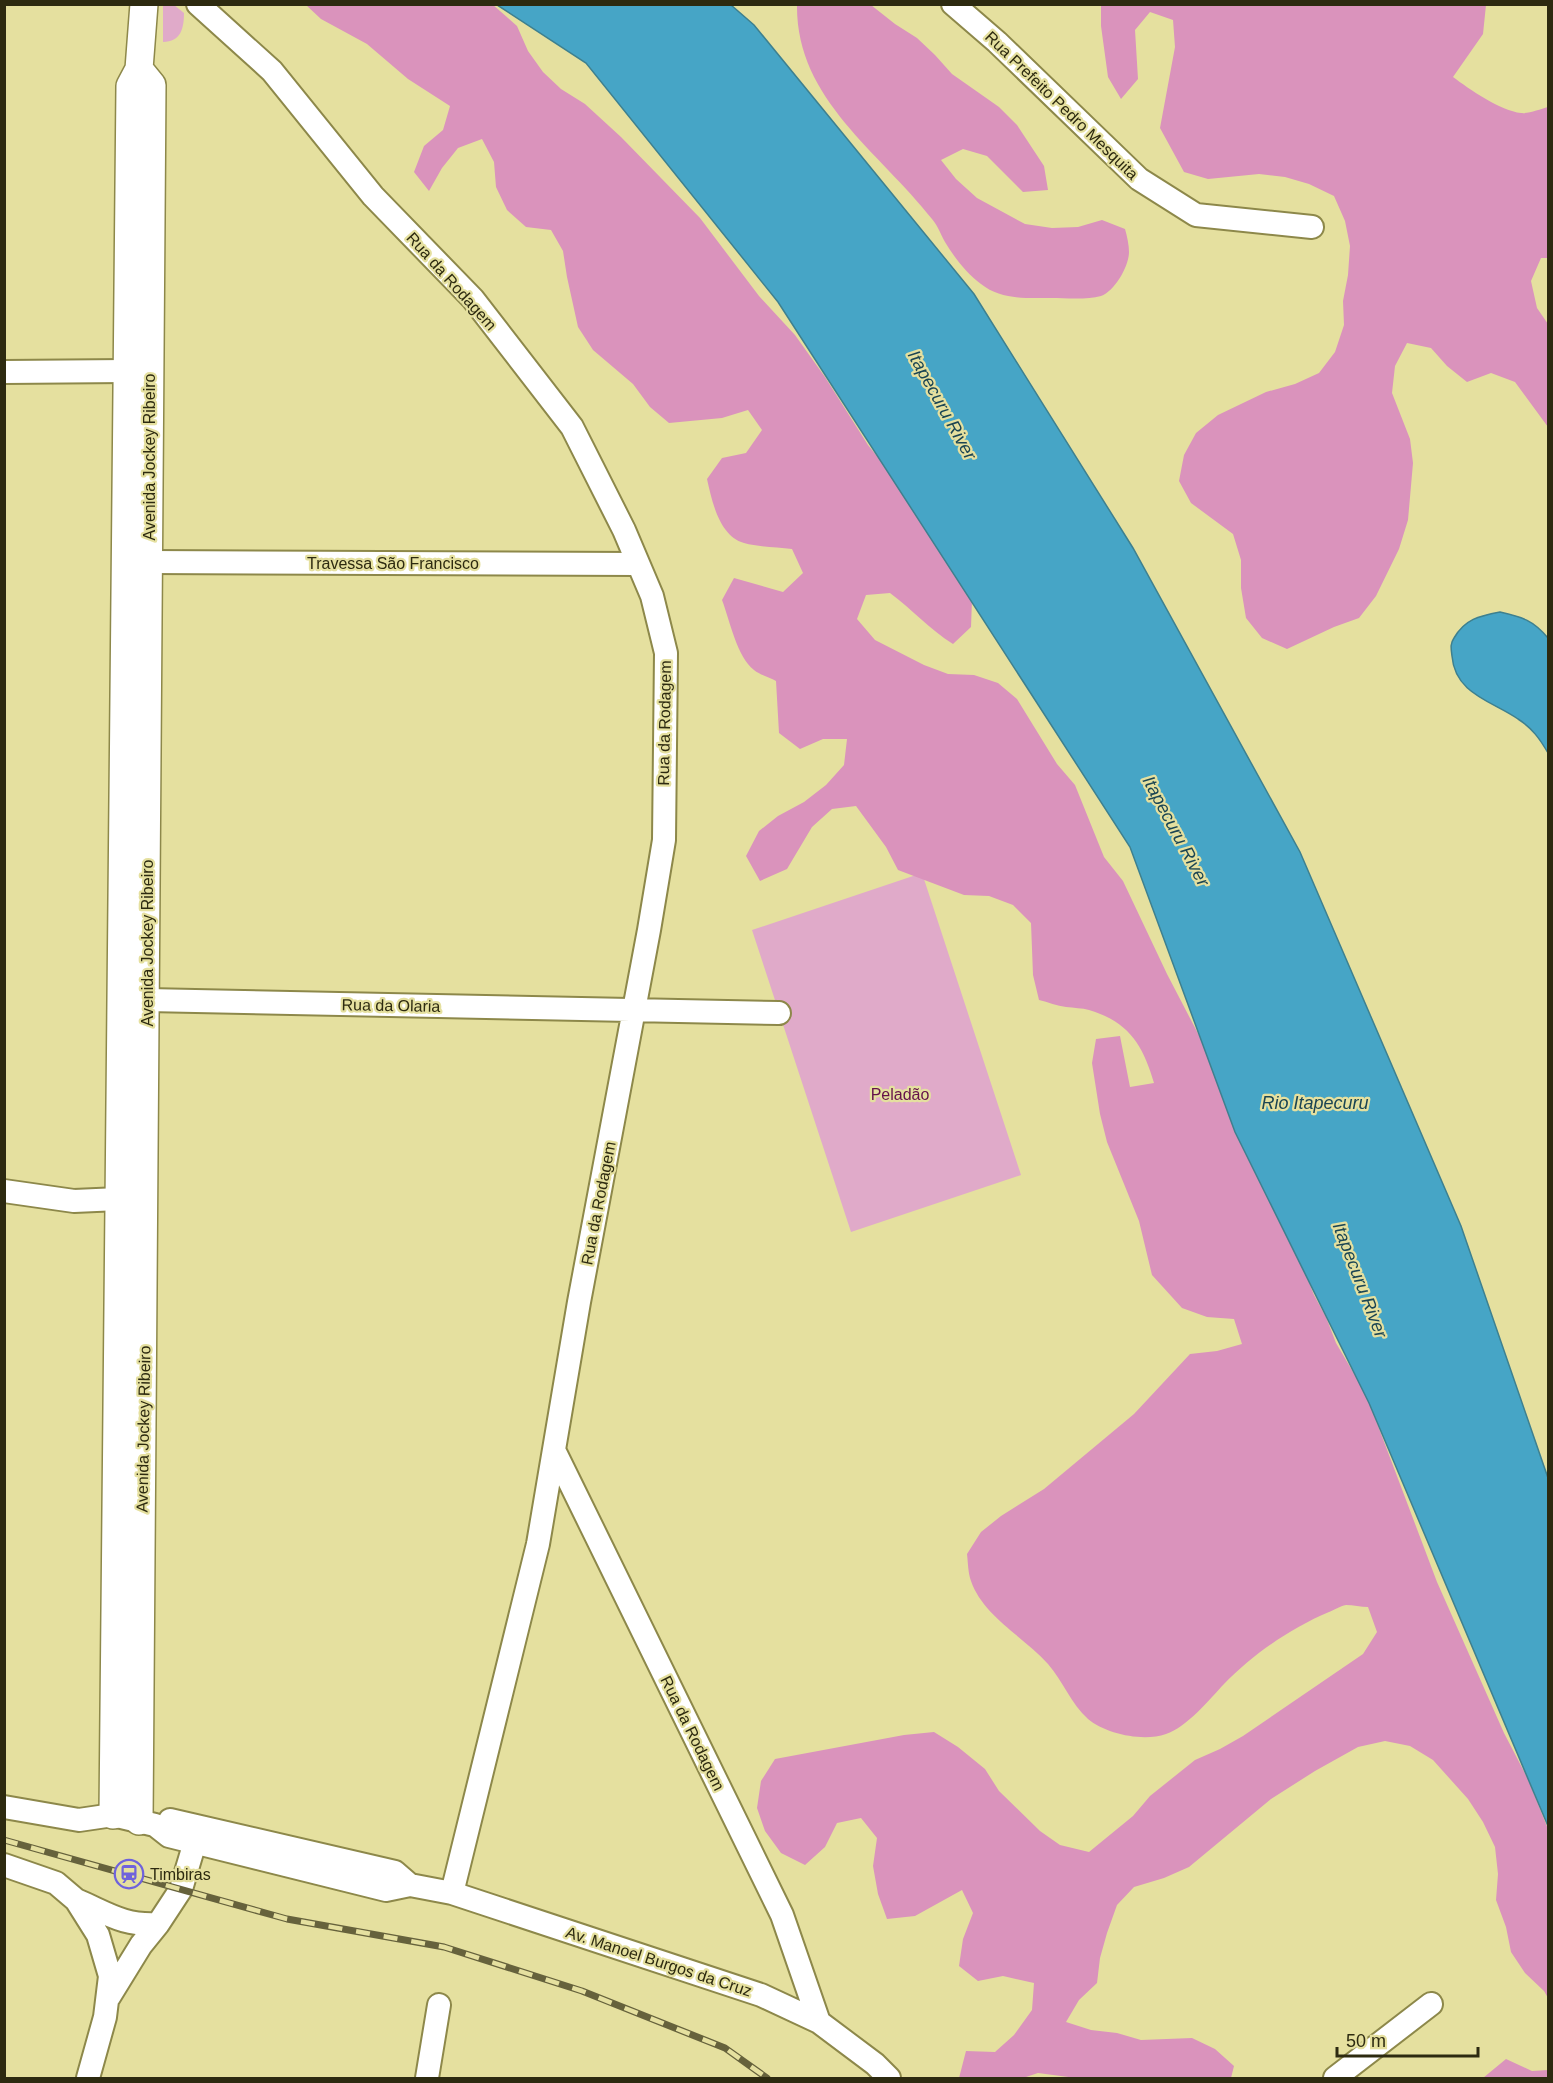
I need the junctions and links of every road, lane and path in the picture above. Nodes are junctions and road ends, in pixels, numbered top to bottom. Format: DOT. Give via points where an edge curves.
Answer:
graph roads {
  1 [pos="144,4"];
  2 [pos="198,4"];
  3 [pos="953,4"];
  4 [pos="139,69"];
  5 [pos="1312,227"];
  6 [pos="127,371"];
  7 [pos="4,372"];
  8 [pos="148,562"];
  9 [pos="638,564"];
  10 [pos="147,1000"];
  11 [pos="634,1010"];
  12 [pos="779,1013"];
  13 [pos="4,1191"];
  14 [pos="119,1199"];
  15 [pos="554,1450"];
  16 [pos="4,1807"];
  17 [pos="136,1820"];
  18 [pos="195,1842"];
  19 [pos="4,1865"];
  20 [pos="410,1885"];
  21 [pos="452,1893"];
  22 [pos="76,1900"];
  23 [pos="158,1924"];
  24 [pos="107,1999"];
  25 [pos="1431,2004"];
  26 [pos="439,2005"];
  27 [pos="819,2022"];
  28 [pos="88,2079"];
  29 [pos="427,2079"];
  30 [pos="889,2079"];
  31 [pos="1335,2079"];
  1 -- 4 [label="street, Avenida Jockey Ribeiro"];
  2 -- 9 [label="street, Rua da Rodagem" via="272,71 373,196 473,299 572,427"];
  3 -- 5 [label="street, Rua Prefeito Pedro Mesquita" via="998,42 1139,179 1196,215"];
  4 -- 6 [label="street, Avenida Jockey Ribeiro" via="130,86"];
  4 -- 8 [label="street, Avenida Jockey Ribeiro" via="152,85"];
  6 -- 7 [label="street"];
  6 -- 14 [label="street, Avenida Jockey Ribeiro"];
  8 -- 9 [label="street, Travessa São Francisco"];
  8 -- 10 [label="street, Avenida Jockey Ribeiro"];
  9 -- 11 [label="street, Rua da Rodagem" via="652,596 666,653 664,840"];
  10 -- 11 [label="street, Rua da Olaria"];
  10 -- 17 [label="street, Avenida Jockey Ribeiro"];
  11 -- 12 [label="street, Rua da Olaria"];
  11 -- 15 [label="street, Rua da Rodagem"];
  13 -- 14 [label="street" via="74,1201"];
  14 -- 17 [label="street, Avenida Jockey Ribeiro"];
  15 -- 21 [label="street, Rua da Rodagem" via="538,1544"];
  15 -- 27 [label="street, Rua da Rodagem" via="782,1915"];
  16 -- 17 [label="street" via="79,1820"];
  17 -- 18 [label="street" via="170,1836"];
  17 -- 20 [label="street" via="168,1820 384,1869 396,1872"];
  18 -- 20 [label="street" via="386,1890"];
  18 -- 23 [label="street" via="181,1888"];
  19 -- 22 [label="street" via="57,1883"];
  20 -- 21 [label="street, Av. Manoel Burgos da Cruz"];
  21 -- 27 [label="street, Av. Manoel Burgos da Cruz" via="761,1995"];
  22 -- 23 [label="street" via="119,1920"];
  22 -- 24 [label="street" via="98,1935 110,1977"];
  23 -- 24 [label="street"];
  24 -- 28 [label="street"];
  25 -- 31 [label="street"];
  26 -- 29 [label="street"];
  27 -- 30 [label="street, Av. Manoel Burgos da Cruz"];
}
